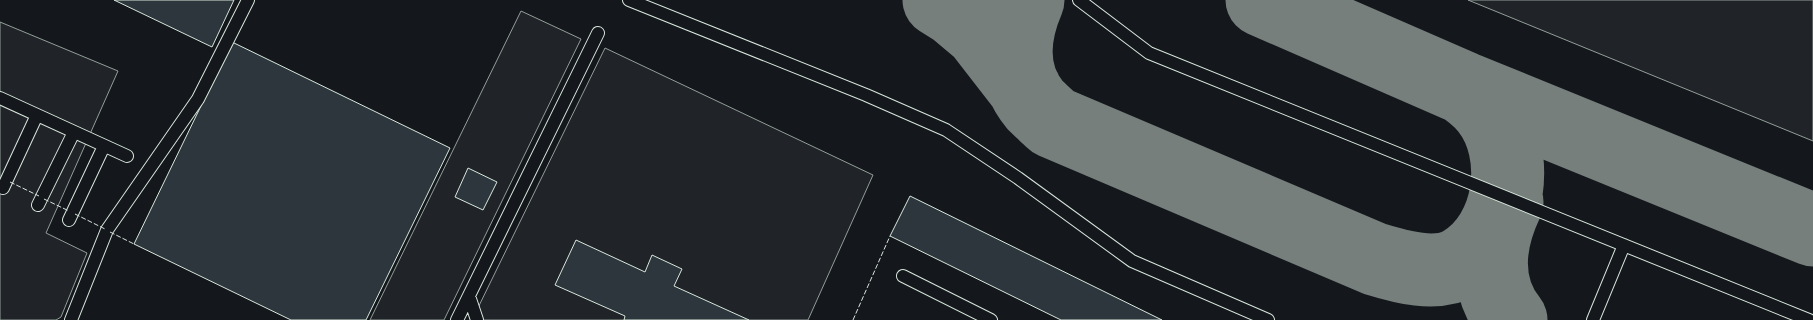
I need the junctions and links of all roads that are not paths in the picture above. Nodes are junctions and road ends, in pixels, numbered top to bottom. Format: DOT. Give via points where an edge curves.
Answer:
graph roads {
  1 [pos="248,0"];
  2 [pos="629,0"];
  3 [pos="1079,0"];
  4 [pos="598,33"];
  5 [pos="0,98"];
  6 [pos="37,115"];
  7 [pos="74,132"];
  8 [pos="104,146"];
  9 [pos="127,156"];
  10 [pos="3,188"];
  11 [pos="38,204"];
  12 [pos="69,220"];
  13 [pos="1624,245"];
  14 [pos="903,276"];
  15 [pos="469,296"];
  16 [pos="986,319"];
  17 [pos="71,320"];
  18 [pos="457,320"];
  19 [pos="477,320"];
  20 [pos="1268,320"];
  21 [pos="1593,320"];
  22 [pos="1809,320"];
  1 -- 17 [label="lane" via="198,99 107,230"];
  2 -- 20 [label="lane" via="866,95 946,130 1132,261"];
  3 -- 13 [label="lane" via="1149,53"];
  4 -- 15 [label="lane"];
  5 -- 6 [label="lane"];
  6 -- 7 [label="lane"];
  6 -- 10 [label="lane"];
  7 -- 8 [label="lane"];
  7 -- 11 [label="lane"];
  8 -- 9 [label="lane"];
  8 -- 12 [label="lane"];
  13 -- 21 [label="lane"];
  13 -- 22 [label="lane"];
  14 -- 16 [label="lane"];
  15 -- 18 [label="lane"];
  15 -- 19 [label="lane"];
}
